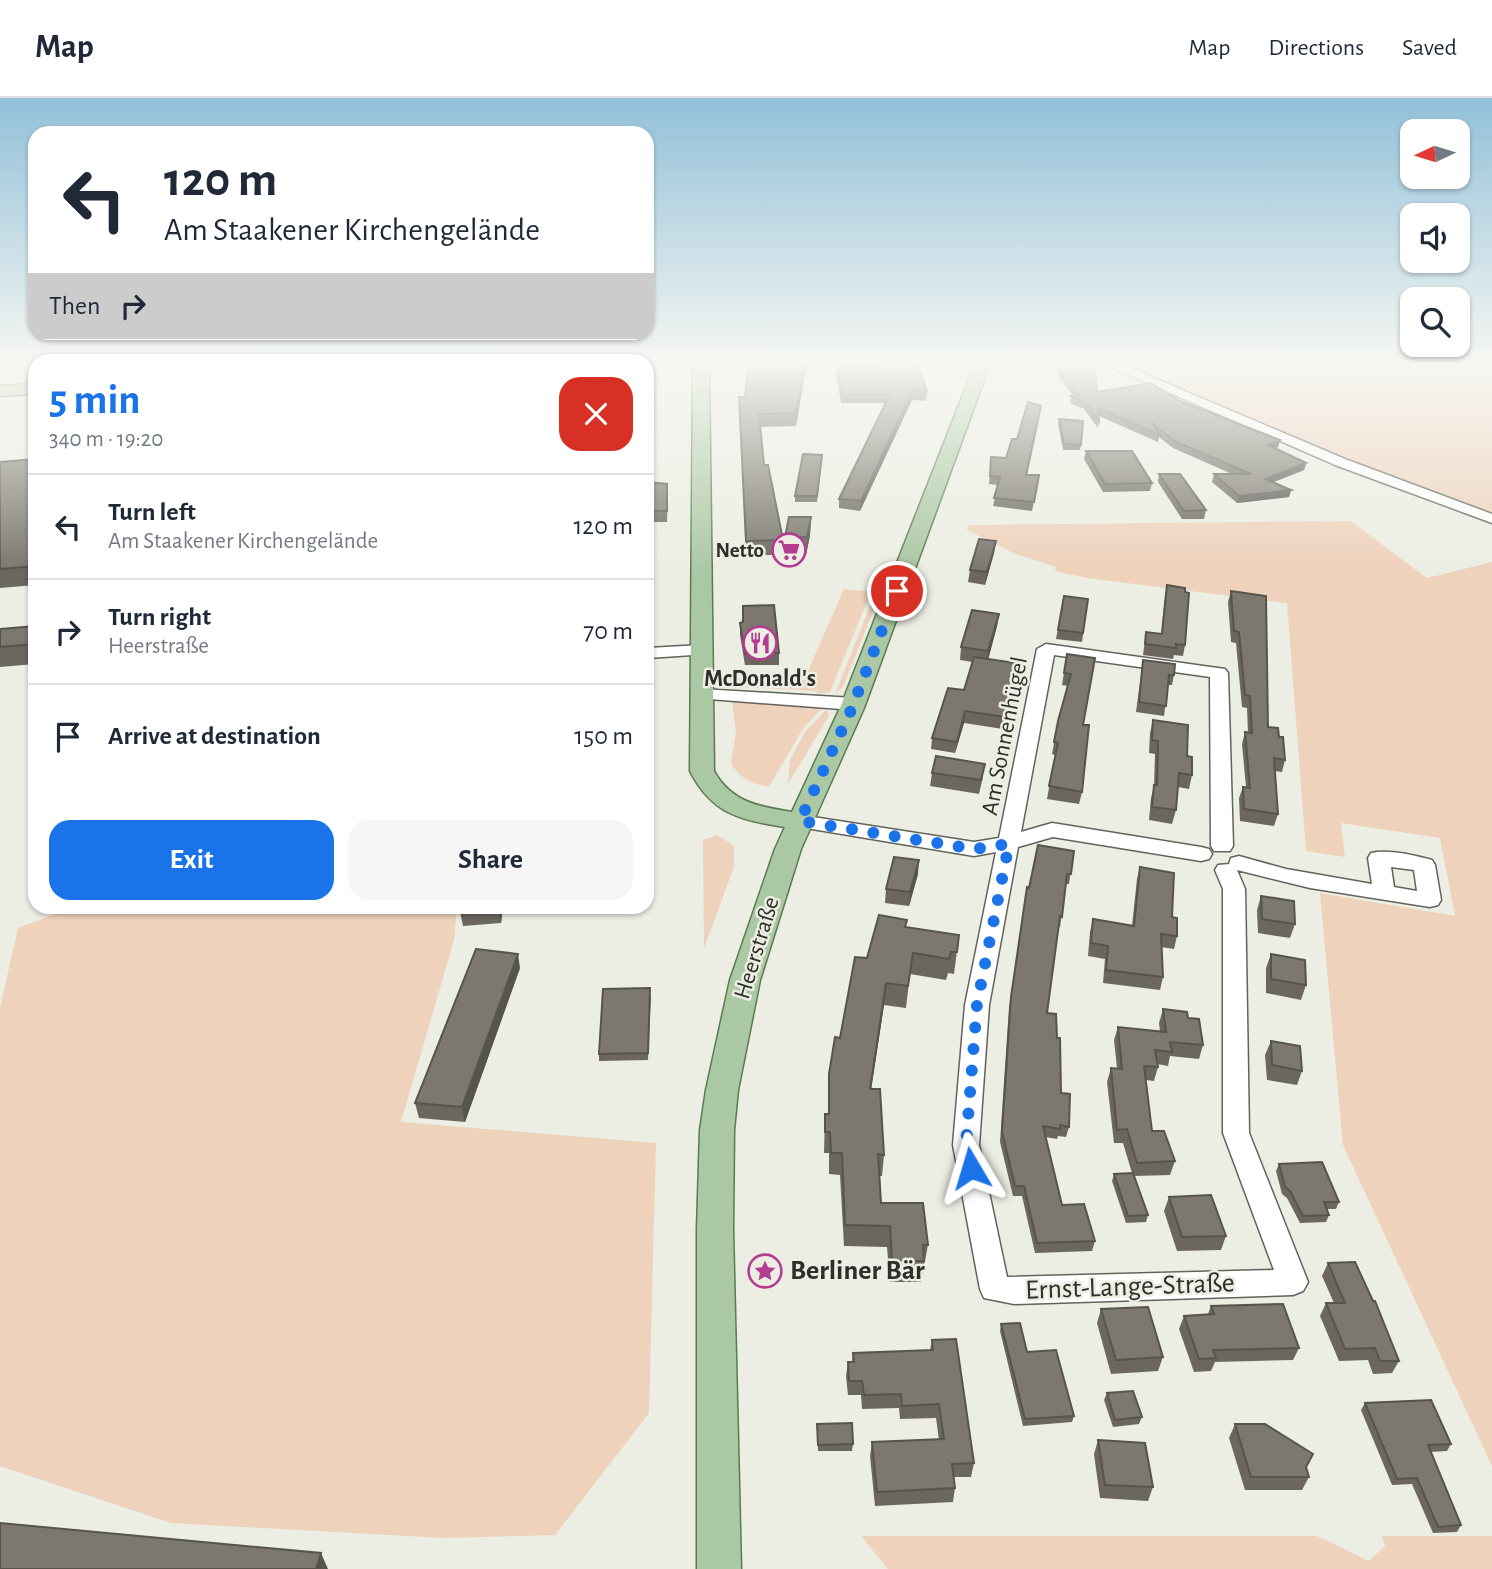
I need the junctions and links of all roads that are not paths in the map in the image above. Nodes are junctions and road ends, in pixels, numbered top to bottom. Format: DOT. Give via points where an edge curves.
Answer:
graph roads {
  1 [pos="701,433"];
  2 [pos="957,433"];
  3 [pos="1272,433"];
  4 [pos="1492,519"];
  5 [pos="702,650"];
  6 [pos="654,653"];
  7 [pos="702,694"];
  8 [pos="854,704"];
  9 [pos="800,821"];
  10 [pos="1009,844"];
  11 [pos="1229,860"];
  12 [pos="1384,892"];
  13 [pos="719,1569"];
  1 -- 5 [label="main road"];
  2 -- 8 [label="main road, Heerstraße"];
  3 -- 4 [label="street"];
  5 -- 6 [label="street"];
  5 -- 7 [label="main road"];
  7 -- 8 [label="street"];
  7 -- 9 [label="main road" via="702,771 712,791 736,810"];
  8 -- 9 [label="main road, Heerstraße"];
  9 -- 10 [label="street" via="974,849"];
  9 -- 13 [label="main road, Heerstraße" via="745,980 720,1104 715,1229"];
  10 -- 11 [label="street" via="1052,830 1201,854 1208,865"];
  10 -- 11 [label="street, Am Sonnenhügel" via="1046,649 1219,673"];
  10 -- 11 [label="street, Ernst-Lange-Straße" via="977,1004 966,1144 995,1289 1014,1291 1293,1282 1236,1133 1234,889"];
  11 -- 12 [label="street" via="1278,875"];
}
